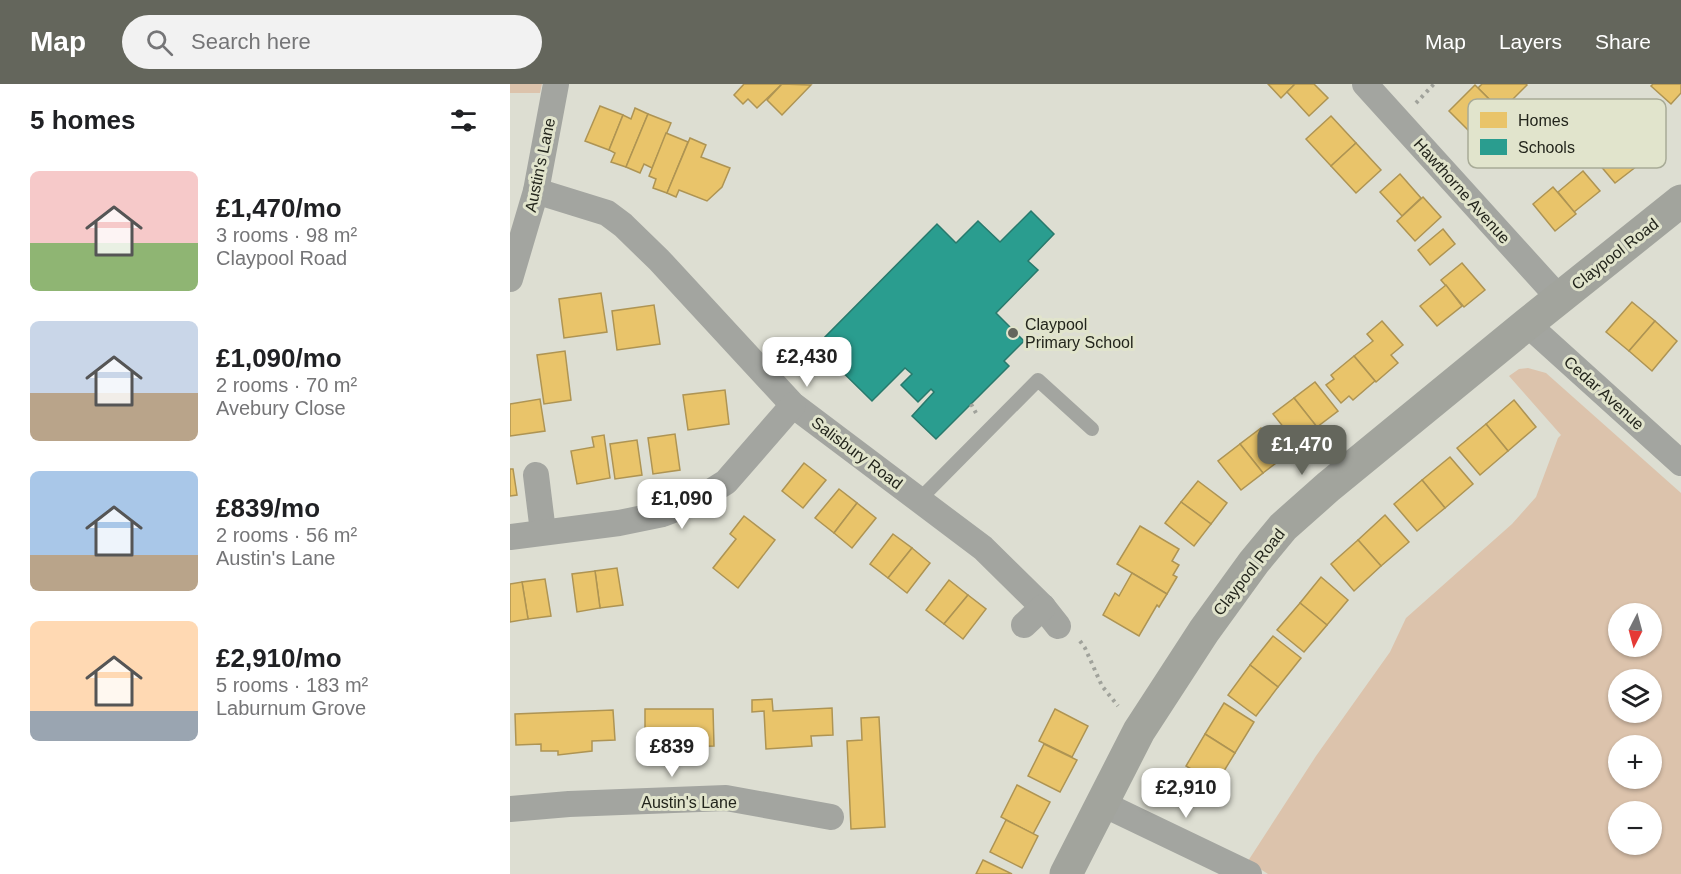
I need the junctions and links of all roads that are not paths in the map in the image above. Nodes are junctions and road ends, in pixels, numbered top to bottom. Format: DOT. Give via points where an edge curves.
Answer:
graph roads {
  1 [pos="556,84"];
  2 [pos="1365,84"];
  3 [pos="536,191"];
  4 [pos="1681,201"];
  5 [pos="510,279"];
  6 [pos="1559,298"];
  7 [pos="1527,324"];
  8 [pos="793,405"];
  9 [pos="1092,429"];
  10 [pos="1681,463"];
  11 [pos="536,476"];
  12 [pos="919,500"];
  13 [pos="543,532"];
  14 [pos="510,537"];
  15 [pos="1024,625"];
  16 [pos="1103,804"];
  17 [pos="510,809"];
  18 [pos="831,817"];
  19 [pos="1066,874"];
  20 [pos="1249,874"];
  1 -- 3 [label="street, Austin's Lane"];
  2 -- 6 [label="street, Hawthorne Avenue"];
  3 -- 5 [label="street, Austin's Lane"];
  3 -- 8 [label="street, Salisbury Road" via="607,213 623,225"];
  4 -- 6 [label="street, Claypool Road"];
  6 -- 7 [label="street, Claypool Road"];
  7 -- 10 [label="street, Cedar Avenue"];
  7 -- 16 [label="street, Claypool Road" via="1283,527 1210,622 1139,731"];
  8 -- 12 [label="street, Salisbury Road"];
  8 -- 13 [label="street" via="726,482 694,502 663,514 619,523"];
  9 -- 12 [label="lane" via="1038,380"];
  11 -- 13 [label="street"];
  12 -- 15 [label="street, Salisbury Road" via="983,548 1051,617"];
  13 -- 14 [label="street"];
  16 -- 19 [label="street, Claypool Road"];
  16 -- 20 [label="street"];
  17 -- 18 [label="street, Austin's Lane" via="726,798"];
}
